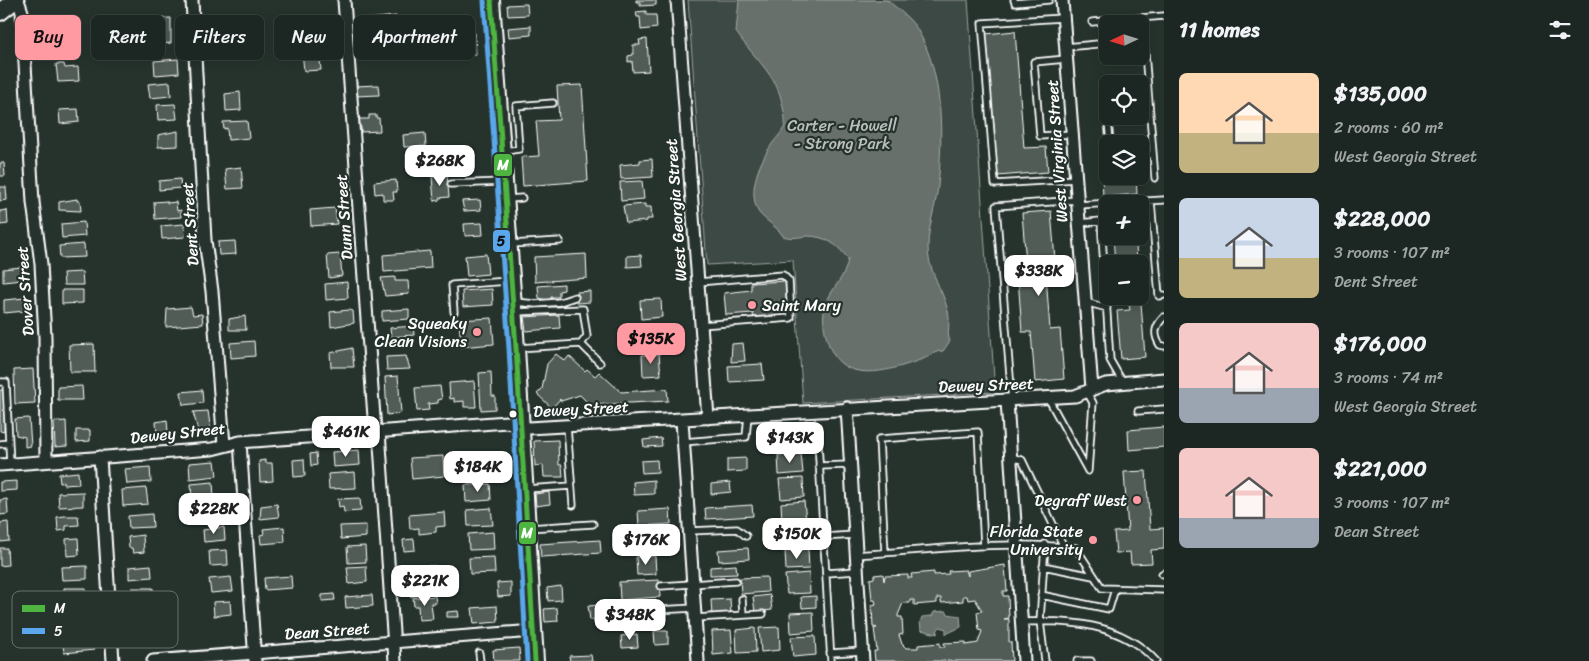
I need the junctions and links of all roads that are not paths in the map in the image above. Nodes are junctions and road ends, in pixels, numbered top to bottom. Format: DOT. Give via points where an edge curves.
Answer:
graph roads {
  1 [pos="17,0"];
  2 [pos="192,0"];
  3 [pos="344,0"];
  4 [pos="491,0"];
  5 [pos="677,0"];
  6 [pos="1014,0"];
  7 [pos="1038,0"];
  8 [pos="1049,0"];
  9 [pos="1062,0"];
  10 [pos="0,12"];
  11 [pos="1164,16"];
  12 [pos="1063,18"];
  13 [pos="1092,22"];
  14 [pos="1099,44"];
  15 [pos="1066,47"];
  16 [pos="1066,59"];
  17 [pos="1146,65"];
  18 [pos="553,103"];
  19 [pos="517,110"];
  20 [pos="499,111"];
  21 [pos="1150,116"];
  22 [pos="1072,134"];
  23 [pos="1109,135"];
  24 [pos="502,151"];
  25 [pos="1149,154"];
  26 [pos="1153,154"];
  27 [pos="1155,178"];
  28 [pos="1076,179"];
  29 [pos="504,182"];
  30 [pos="450,184"];
  31 [pos="522,198"];
  32 [pos="505,199"];
  33 [pos="1164,200"];
  34 [pos="1151,201"];
  35 [pos="1078,203"];
  36 [pos="1079,223"];
  37 [pos="560,240"];
  38 [pos="509,245"];
  39 [pos="511,280"];
  40 [pos="698,282"];
  41 [pos="1164,295"];
  42 [pos="575,298"];
  43 [pos="1085,302"];
  44 [pos="513,307"];
  45 [pos="1107,308"];
  46 [pos="454,312"];
  47 [pos="1164,318"];
  48 [pos="701,325"];
  49 [pos="582,344"];
  50 [pos="1164,346"];
  51 [pos="516,348"];
  52 [pos="600,363"];
  53 [pos="1164,379"];
  54 [pos="0,382"];
  55 [pos="1123,382"];
  56 [pos="1090,390"];
  57 [pos="1048,398"];
  58 [pos="1009,401"];
  59 [pos="847,408"];
  60 [pos="1164,409"];
  61 [pos="1138,411"];
  62 [pos="748,415"];
  63 [pos="708,418"];
  64 [pos="682,420"];
  65 [pos="520,425"];
  66 [pos="567,426"];
  67 [pos="816,426"];
  68 [pos="377,431"];
  69 [pos="240,442"];
  70 [pos="683,442"];
  71 [pos="10,443"];
  72 [pos="0,444"];
  73 [pos="224,445"];
  74 [pos="100,457"];
  75 [pos="1010,457"];
  76 [pos="46,461"];
  77 [pos="5,464"];
  78 [pos="850,465"];
  79 [pos="819,466"];
  80 [pos="571,486"];
  81 [pos="524,489"];
  82 [pos="573,505"];
  83 [pos="593,524"];
  84 [pos="526,528"];
  85 [pos="689,531"];
  86 [pos="855,535"];
  87 [pos="746,536"];
  88 [pos="823,537"];
  89 [pos="1016,544"];
  90 [pos="1045,544"];
  91 [pos="984,546"];
  92 [pos="1064,547"];
  93 [pos="886,553"];
  94 [pos="856,555"];
  95 [pos="1043,566"];
  96 [pos="857,571"];
  97 [pos="826,573"];
  98 [pos="1093,576"];
  99 [pos="736,581"];
  100 [pos="693,584"];
  101 [pos="661,586"];
  102 [pos="1115,589"];
  103 [pos="1164,590"];
  104 [pos="109,591"];
  105 [pos="1042,595"];
  106 [pos="742,600"];
  107 [pos="658,610"];
  108 [pos="695,613"];
  109 [pos="763,614"];
  110 [pos="743,615"];
  111 [pos="1040,621"];
  112 [pos="1021,622"];
  113 [pos="533,631"];
  114 [pos="394,642"];
  115 [pos="112,648"];
  116 [pos="479,653"];
  117 [pos="830,653"];
  118 [pos="863,656"];
  119 [pos="254,657"];
  120 [pos="113,661"];
  121 [pos="153,661"];
  122 [pos="395,661"];
  123 [pos="480,661"];
  124 [pos="535,661"];
  125 [pos="698,661"];
  126 [pos="831,661"];
  127 [pos="1024,661"];
  128 [pos="1045,661"];
  129 [pos="1078,661"];
  130 [pos="1090,661"];
  131 [pos="1156,661"];
  1 -- 10 [label="street"];
  1 -- 76 [label="street, Dover Street" via="22,12 41,264"];
  2 -- 73 [label="street, Dent Street" via="206,240"];
  3 -- 68 [label="street, Dunn Street"];
  4 -- 20 [label="street"];
  5 -- 40 [label="street, West Georgia Street"];
  6 -- 7 [label="lane" via="1015,3"];
  7 -- 8 [label="lane"];
  9 -- 12 [label="street, West Virginia Street"];
  11 -- 13 [label="lane"];
  12 -- 15 [label="street, West Virginia Street"];
  12 -- 28 [label="lane" via="982,24 994,184"];
  14 -- 15 [label="lane"];
  15 -- 16 [label="street, West Virginia Street"];
  16 -- 22 [label="street, West Virginia Street"];
  16 -- 22 [label="lane" via="1034,62 1040,136"];
  17 -- 21 [label="lane"];
  18 -- 19 [label="lane" via="516,106"];
  19 -- 20 [label="lane"];
  19 -- 24 [label="lane" via="519,149"];
  20 -- 24 [label="street"];
  21 -- 23 [label="lane" via="1108,119"];
  21 -- 26 [label="lane"];
  22 -- 28 [label="street, West Virginia Street"];
  24 -- 29 [label="street"];
  25 -- 26 [label="lane"];
  26 -- 27 [label="lane"];
  28 -- 35 [label="street, West Virginia Street"];
  29 -- 30 [label="lane"];
  29 -- 32 [label="street"];
  31 -- 32 [label="lane"];
  32 -- 38 [label="street"];
  33 -- 34 [label="lane"];
  34 -- 35 [label="lane"];
  34 -- 41 [label="lane" via="1159,296"];
  35 -- 36 [label="street, West Virginia Street"];
  35 -- 58 [label="lane" via="996,206"];
  36 -- 43 [label="street, West Virginia Street"];
  36 -- 45 [label="lane" via="1101,221"];
  37 -- 38 [label="lane"];
  38 -- 39 [label="street"];
  39 -- 44 [label="street"];
  39 -- 46 [label="lane" via="452,285"];
  40 -- 48 [label="street, West Georgia Street"];
  40 -- 48 [label="lane" via="783,275 789,281 791,318"];
  42 -- 44 [label="lane"];
  43 -- 45 [label="lane"];
  43 -- 56 [label="street, West Virginia Street"];
  44 -- 49 [label="lane" via="583,309 587,336"];
  44 -- 51 [label="street"];
  45 -- 55 [label="lane" via="1110,360"];
  47 -- 50 [label="lane" via="1155,331 1156,339"];
  48 -- 63 [label="street, West Georgia Street"];
  49 -- 51 [label="lane"];
  49 -- 52 [label="lane"];
  51 -- 65 [label="street"];
  53 -- 55 [label="street, Dewey Street"];
  54 -- 71 [label="lane" via="6,382"];
  55 -- 56 [label="street, Dewey Street"];
  56 -- 57 [label="street, Dewey Street" via="1075,396"];
  56 -- 57 [label="lane" via="1093,404 1088,471"];
  57 -- 58 [label="street, Dewey Street"];
  58 -- 59 [label="street, Dewey Street"];
  58 -- 75 [label="street"];
  59 -- 62 [label="street, Dewey Street"];
  59 -- 78 [label="street"];
  60 -- 61 [label="lane"];
  62 -- 63 [label="street, Dewey Street"];
  62 -- 70 [label="lane" via="746,438"];
  63 -- 64 [label="street, Dewey Street"];
  64 -- 66 [label="street, Dewey Street"];
  64 -- 70 [label="street"];
  65 -- 66 [label="street, Dewey Street" via="529,428"];
  65 -- 68 [label="street, Dewey Street" via="507,422"];
  65 -- 81 [label="street"];
  66 -- 80 [label="lane"];
  67 -- 79 [label="lane"];
  68 -- 69 [label="street, Dewey Street"];
  68 -- 114 [label="street, Dunn Street"];
  69 -- 73 [label="street, Dewey Street"];
  69 -- 119 [label="street"];
  70 -- 85 [label="street"];
  71 -- 72 [label="lane"];
  71 -- 77 [label="lane"];
  73 -- 74 [label="street, Dewey Street" via="212,449"];
  74 -- 76 [label="street, Dewey Street"];
  74 -- 104 [label="street"];
  75 -- 89 [label="street"];
  75 -- 92 [label="lane" via="1022,460"];
  76 -- 77 [label="street, Dewey Street"];
  78 -- 79 [label="lane"];
  78 -- 86 [label="street"];
  79 -- 88 [label="lane"];
  80 -- 81 [label="lane"];
  80 -- 82 [label="lane"];
  81 -- 84 [label="street"];
  83 -- 84 [label="lane"];
  84 -- 113 [label="street"];
  85 -- 87 [label="lane" via="727,528 737,529"];
  85 -- 100 [label="street"];
  86 -- 88 [label="lane"];
  86 -- 94 [label="street"];
  88 -- 97 [label="lane"];
  89 -- 90 [label="lane"];
  89 -- 91 [label="lane"];
  89 -- 112 [label="street"];
  90 -- 92 [label="lane"];
  90 -- 95 [label="lane"];
  91 -- 93 [label="lane"];
  91 -- 93 [label="lane" via="978,432 879,439"];
  92 -- 98 [label="lane" via="1076,548"];
  93 -- 94 [label="lane"];
  94 -- 96 [label="street"];
  95 -- 98 [label="lane"];
  95 -- 105 [label="lane"];
  96 -- 97 [label="lane"];
  96 -- 118 [label="street"];
  97 -- 117 [label="lane"];
  98 -- 102 [label="lane" via="1102,588"];
  99 -- 100 [label="lane"];
  100 -- 101 [label="lane"];
  100 -- 108 [label="street"];
  102 -- 103 [label="lane"];
  102 -- 105 [label="lane" via="1109,609"];
  105 -- 111 [label="lane"];
  106 -- 110 [label="lane"];
  107 -- 108 [label="lane"];
  108 -- 110 [label="lane"];
  108 -- 125 [label="street"];
  109 -- 110 [label="lane"];
  111 -- 112 [label="lane"];
  111 -- 128 [label="lane"];
  111 -- 131 [label="lane" via="1106,628 1131,641"];
  112 -- 127 [label="street"];
  113 -- 114 [label="street, Dean Street"];
  113 -- 124 [label="street"];
  114 -- 119 [label="street, Dean Street"];
  114 -- 122 [label="street, Dunn Street"];
  115 -- 120 [label="street"];
  116 -- 123 [label="lane"];
  117 -- 118 [label="lane"];
  117 -- 126 [label="lane"];
  119 -- 121 [label="street, Dean Street"];
  129 -- 130 [label="lane"];
}
